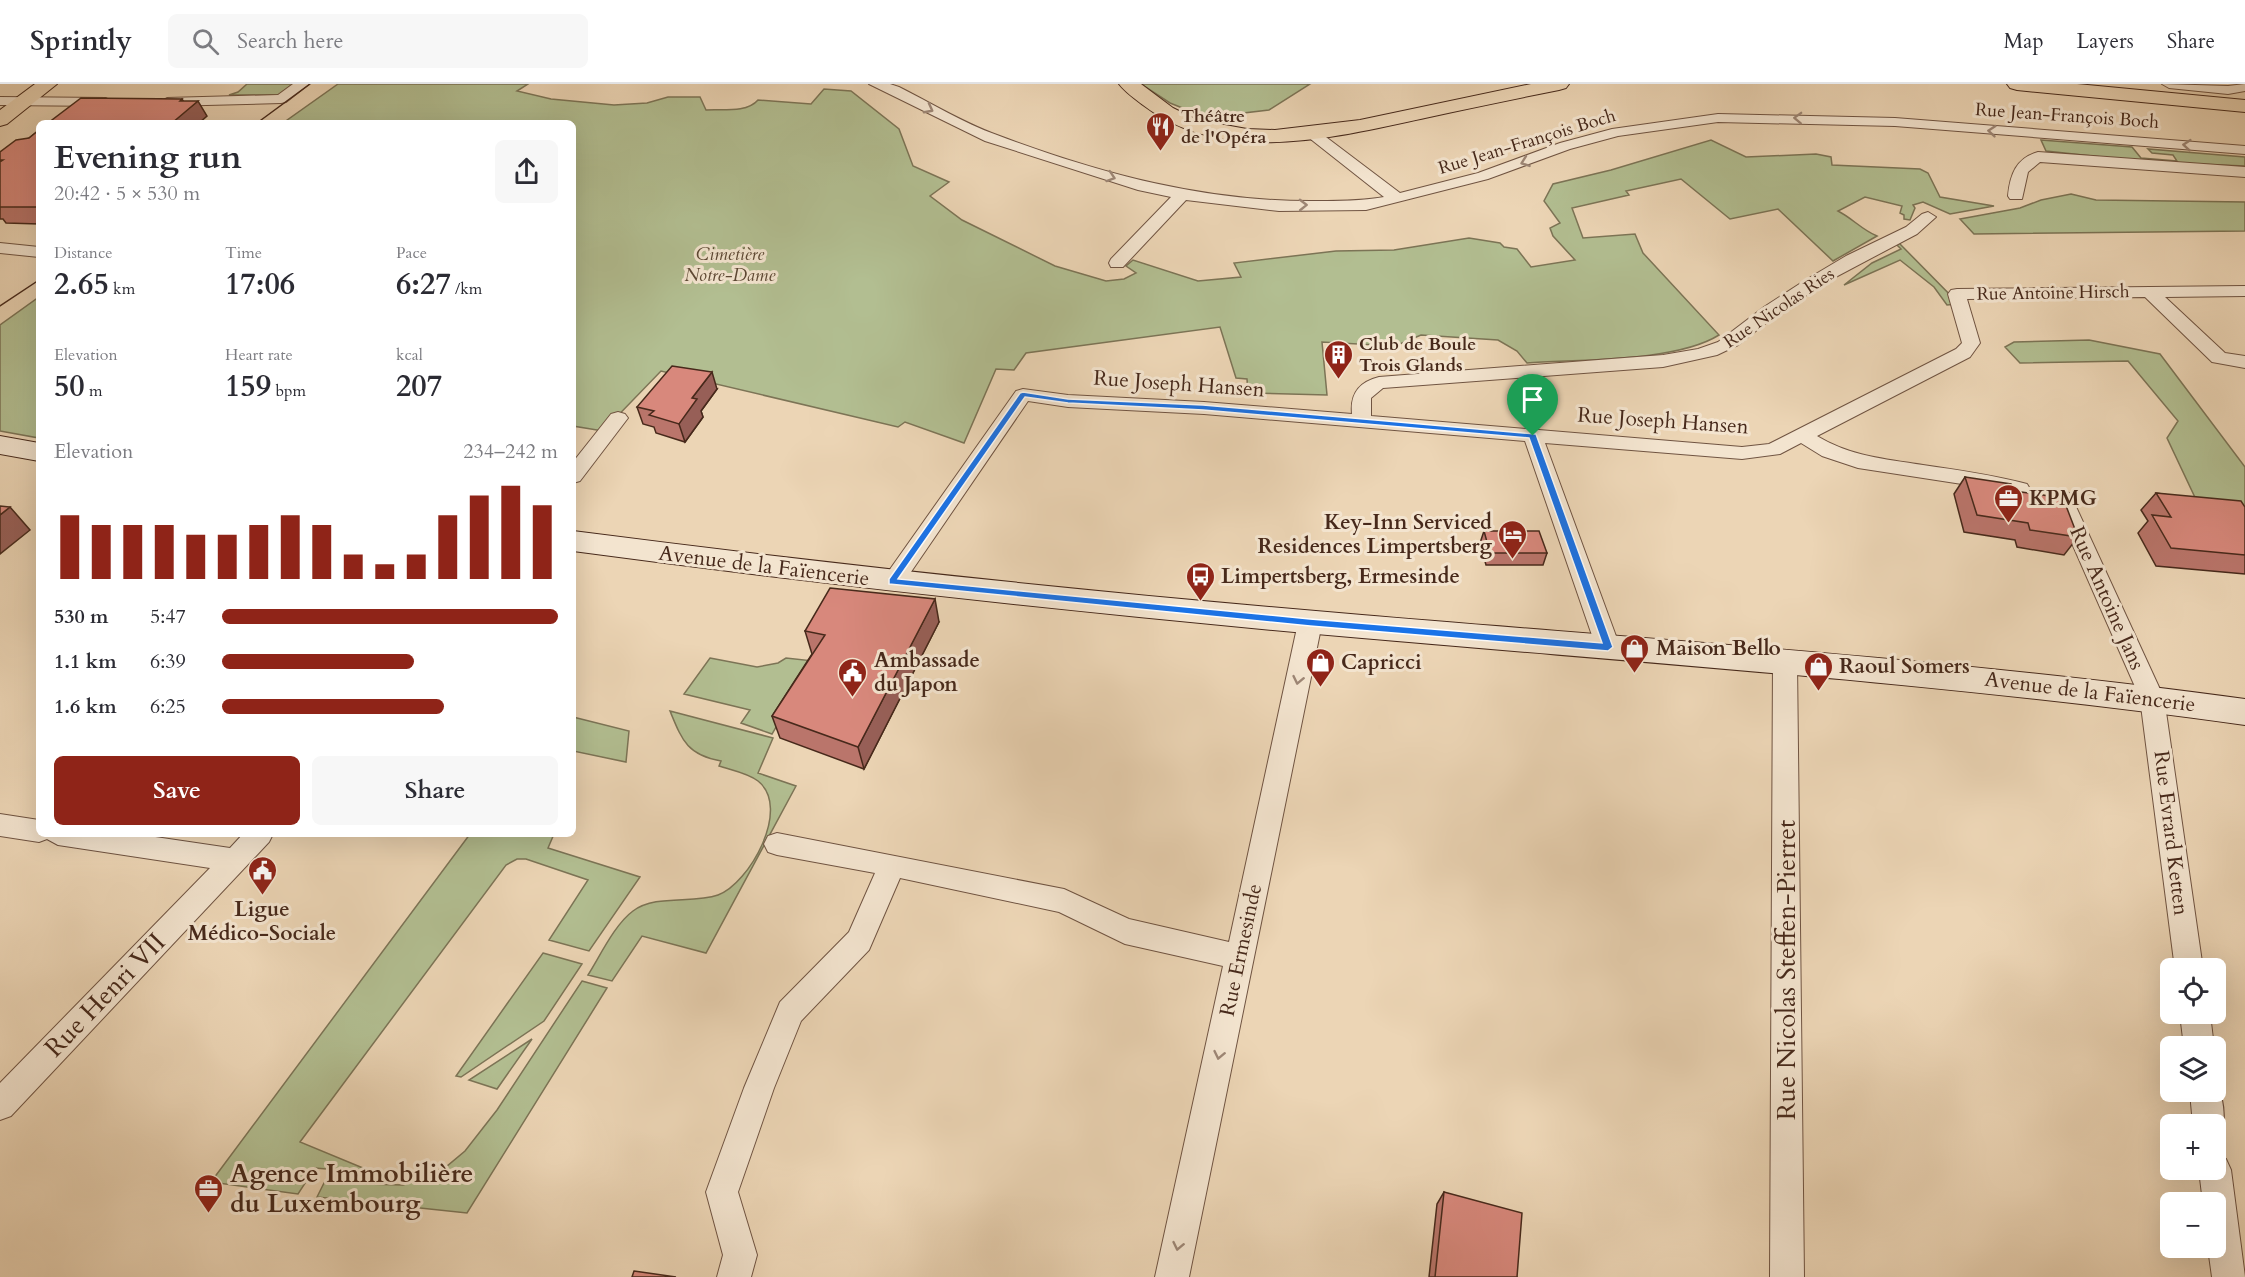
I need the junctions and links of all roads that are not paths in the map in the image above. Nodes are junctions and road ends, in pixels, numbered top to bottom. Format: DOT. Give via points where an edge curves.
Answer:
graph roads {
  1 [pos="302,84"];
  2 [pos="876,84"];
  3 [pos="1130,84"];
  4 [pos="1559,84"];
  5 [pos="2017,84"];
  6 [pos="2169,84"];
  7 [pos="2245,87"];
  8 [pos="46,93"];
  9 [pos="0,100"];
  10 [pos="25,101"];
  11 [pos="115,102"];
  12 [pos="150,102"];
  13 [pos="2245,106"];
  14 [pos="0,120"];
  15 [pos="1313,134"];
  16 [pos="2245,150"];
  17 [pos="2245,171"];
  18 [pos="1182,195"];
  19 [pos="2016,196"];
  20 [pos="1397,199"];
  21 [pos="1928,217"];
  22 [pos="0,248"];
  23 [pos="36,252"];
  24 [pos="1117,263"];
  25 [pos="2245,291"];
  26 [pos="2149,292"];
  27 [pos="1957,294"];
  28 [pos="2245,362"];
  29 [pos="618,418"];
  30 [pos="1362,422"];
  31 [pos="1802,435"];
  32 [pos="1533,436"];
  33 [pos="0,445"];
  34 [pos="36,451"];
  35 [pos="576,472"];
  36 [pos="2020,489"];
  37 [pos="2062,498"];
  38 [pos="576,541"];
  39 [pos="892,582"];
  40 [pos="1310,622"];
  41 [pos="1608,647"];
  42 [pos="1785,662"];
  43 [pos="2152,698"];
  44 [pos="2245,712"];
  45 [pos="0,825"];
  46 [pos="36,831"];
  47 [pos="78,837"];
  48 [pos="257,837"];
  49 [pos="777,844"];
  50 [pos="235,860"];
  51 [pos="892,865"];
  52 [pos="1240,957"];
  53 [pos="2187,958"];
  54 [pos="0,1105"];
  55 [pos="2216,1180"];
  56 [pos="734,1277"];
  57 [pos="1172,1277"];
  58 [pos="1787,1277"];
  59 [pos="2229,1277"];
  1 -- 12 [label="street" via="281,99"];
  2 -- 18 [label="street, Rue Jean-François Boch, one-way" via="990,138 1144,187"];
  3 -- 15 [label="main road" via="1155,106 1188,123 1226,133"];
  4 -- 15 [label="main road"];
  5 -- 13 [label="main road"];
  6 -- 7 [label="street" via="2206,89"];
  8 -- 10 [label="main road"];
  8 -- 11 [label="street"];
  9 -- 10 [label="street"];
  10 -- 14 [label="main road"];
  15 -- 20 [label="street"];
  16 -- 20 [label="street, Rue Jean-François Boch, one-way" via="1895,122 1718,118 1617,132 1483,176"];
  17 -- 19 [label="street" via="2038,157 2025,164 2017,178"];
  18 -- 20 [label="street, Rue Jean-François Boch, one-way" via="1280,206 1366,205"];
  18 -- 24 [label="street"];
  21 -- 30 [label="street, Rue Nicolas Ries" via="1918,228 1881,244 1800,291 1741,336 1718,348 1663,361 1379,383 1361,395"];
  22 -- 23 [label="street"];
  25 -- 26 [label="street, Rue Antoine Hirsch"];
  26 -- 27 [label="street, Rue Antoine Hirsch"];
  26 -- 28 [label="street, Rue Antoine Hirsch" via="2219,358"];
  27 -- 31 [label="street, Rue Joseph Hansen" via="1971,343 1963,353"];
  29 -- 35 [label="street"];
  30 -- 32 [label="street, Rue Joseph Hansen"];
  30 -- 39 [label="street, Rue Joseph Hansen" via="1023,395"];
  31 -- 32 [label="street, Rue Joseph Hansen" via="1773,450 1742,453"];
  31 -- 36 [label="street" via="1829,452 1858,462"];
  32 -- 41 [label="street"];
  33 -- 34 [label="main road"];
  37 -- 43 [label="street, Rue Antoine Jans"];
  38 -- 39 [label="main road, Avenue de la Faïencerie"];
  39 -- 40 [label="main road, Avenue de la Faïencerie"];
  40 -- 41 [label="main road, Avenue de la Faïencerie"];
  40 -- 52 [label="street, Rue Ermesinde, one-way"];
  41 -- 42 [label="main road, Avenue de la Faïencerie"];
  42 -- 43 [label="main road, Avenue de la Faïencerie"];
  42 -- 58 [label="street, Rue Nicolas Steffen-Pierret"];
  43 -- 44 [label="main road, Avenue de la Faïencerie"];
  43 -- 53 [label="street, Rue Evrard Ketten"];
  45 -- 46 [label="street"];
  47 -- 50 [label="street"];
  48 -- 50 [label="street, Rue Henri VII"];
  49 -- 51 [label="street"];
  50 -- 54 [label="street, Rue Henri VII"];
  51 -- 52 [label="street" via="1064,901 1125,931"];
  51 -- 56 [label="street" via="859,941 790,1012 759,1088 722,1192 740,1255"];
  52 -- 57 [label="street, Rue Ermesinde, one-way"];
  55 -- 59 [label="street"];
}
